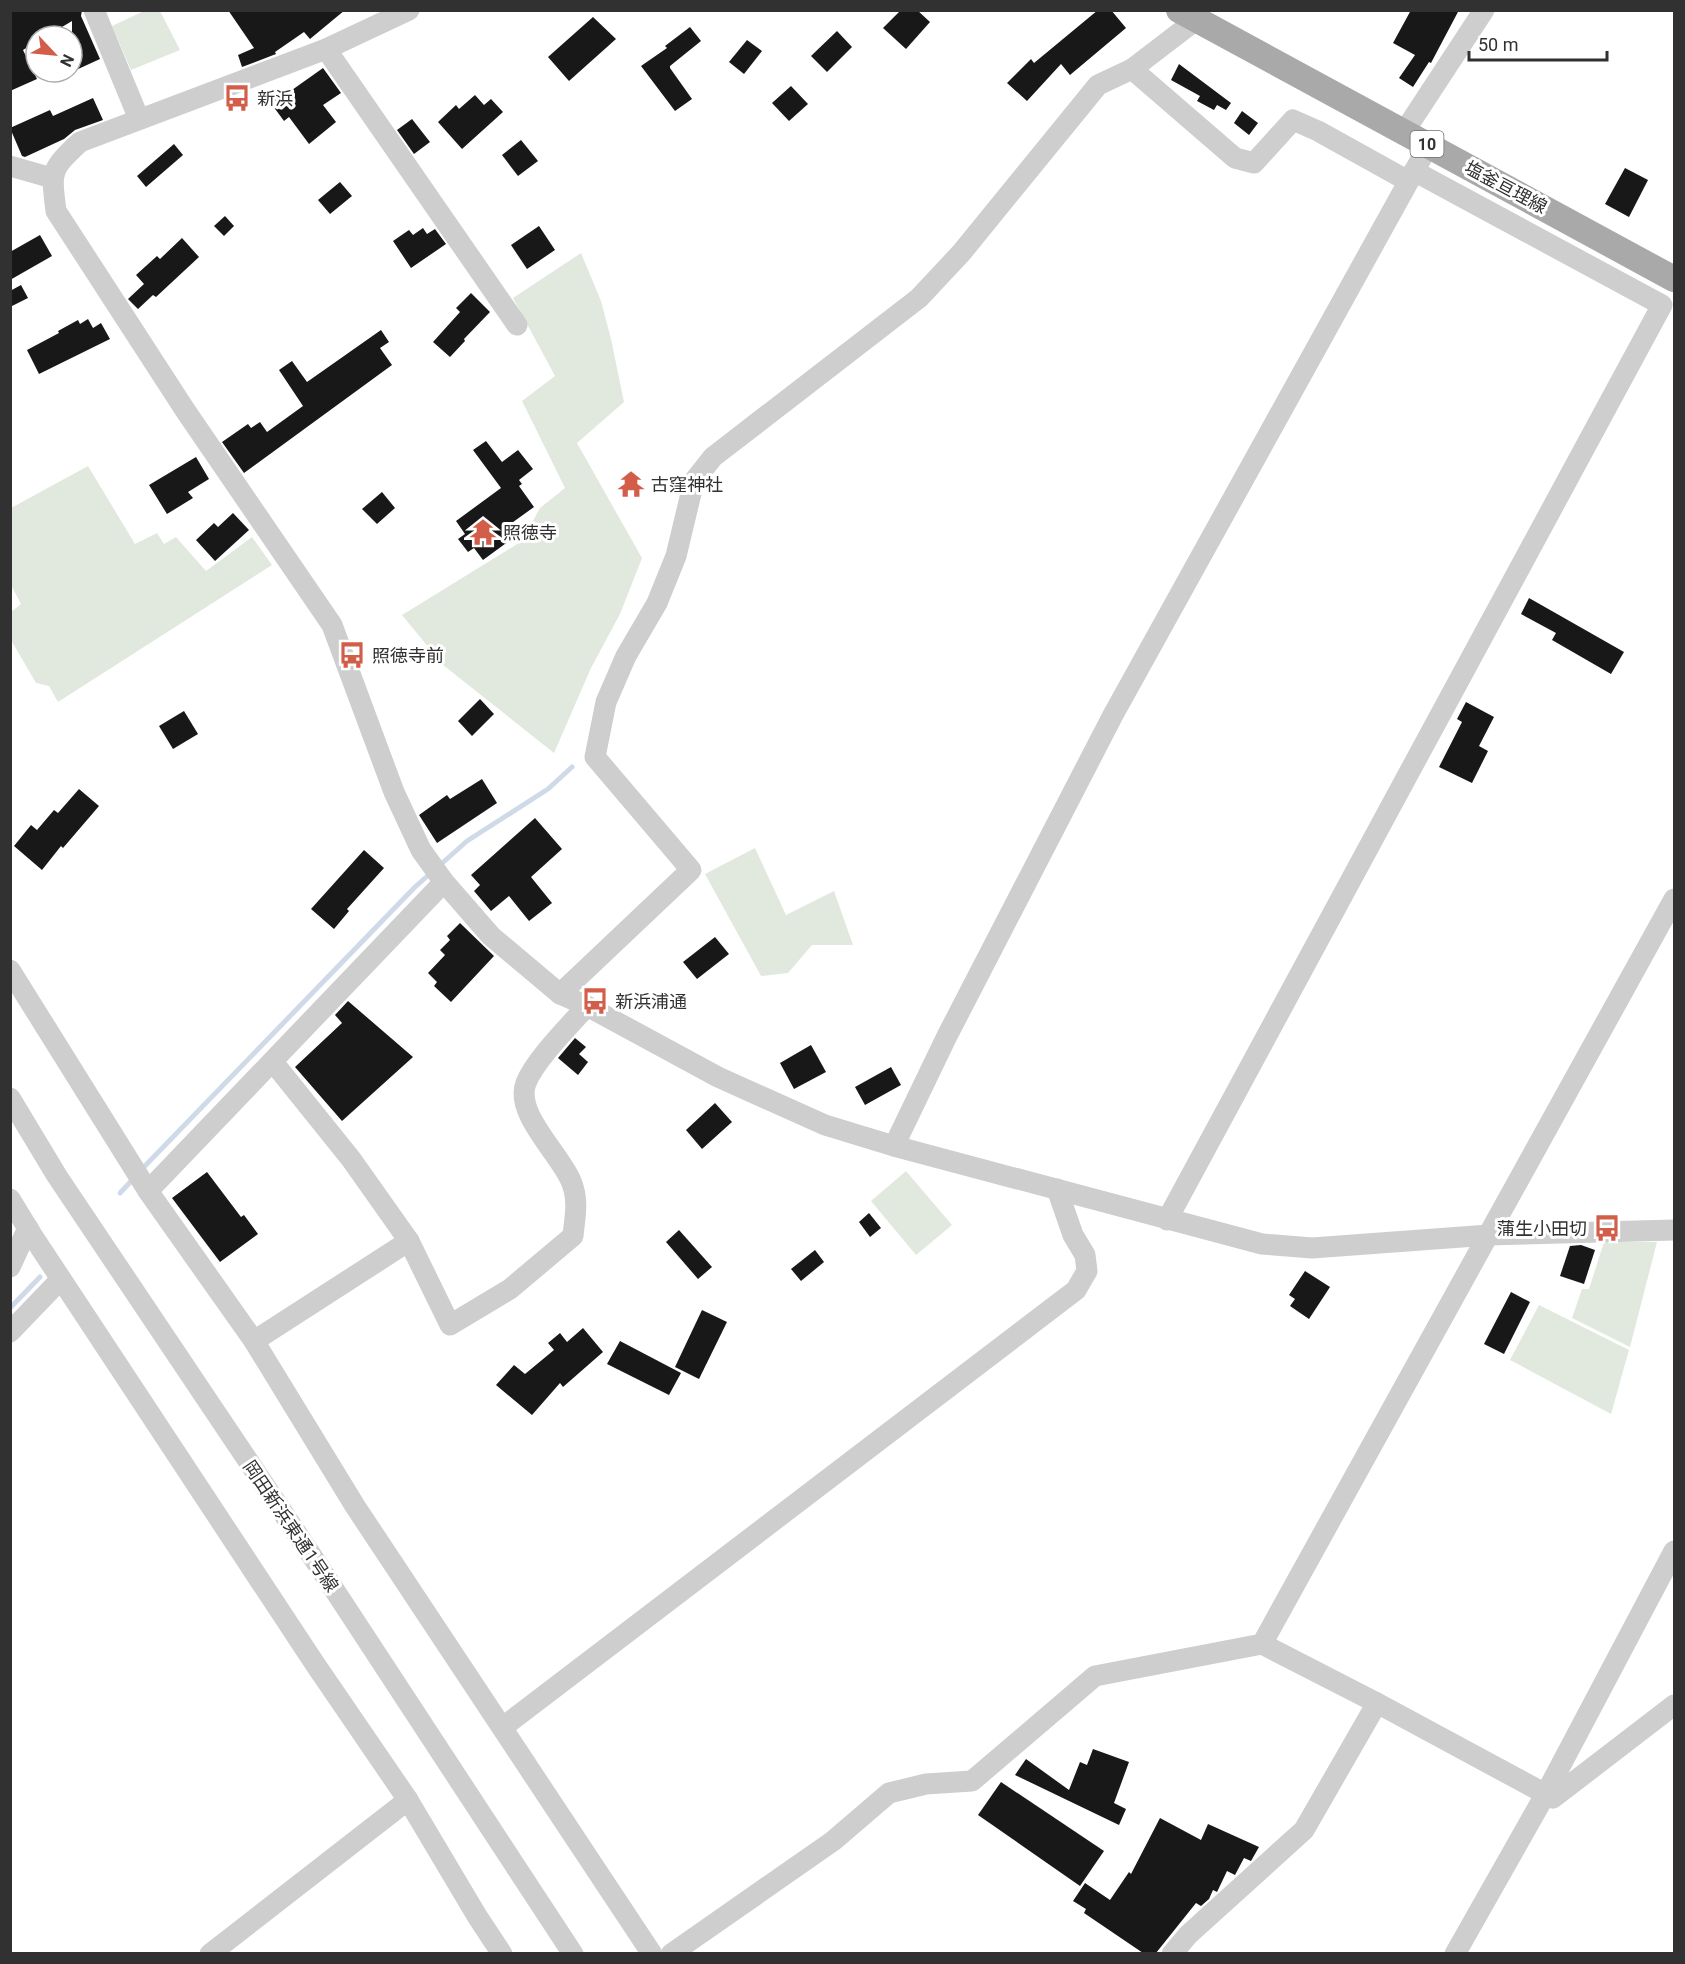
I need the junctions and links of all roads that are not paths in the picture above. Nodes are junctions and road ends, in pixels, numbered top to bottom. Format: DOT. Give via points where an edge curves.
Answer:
graph roads {
  1 [pos="94,10"];
  2 [pos="409,10"];
  3 [pos="1485,10"];
  4 [pos="1187,15"];
  5 [pos="326,50"];
  6 [pos="1132,69"];
  7 [pos="139,119"];
  8 [pos="1404,132"];
  9 [pos="1429,146"];
  10 [pos="10,166"];
  11 [pos="1411,176"];
  12 [pos="52,178"];
  13 [pos="1674,279"];
  14 [pos="1668,308"];
  15 [pos="517,325"];
  16 [pos="442,879"];
  17 [pos="1674,899"];
  18 [pos="10,970"];
  19 [pos="560,994"];
  20 [pos="587,1006"];
  21 [pos="273,1062"];
  22 [pos="10,1098"];
  23 [pos="894,1146"];
  24 [pos="141,1179"];
  25 [pos="1057,1189"];
  26 [pos="10,1199"];
  27 [pos="1167,1220"];
  28 [pos="28,1228"];
  29 [pos="1674,1230"];
  30 [pos="1489,1235"];
  31 [pos="409,1241"];
  32 [pos="10,1267"];
  33 [pos="61,1279"];
  34 [pos="10,1332"];
  35 [pos="254,1341"];
  36 [pos="1674,1551"];
  37 [pos="1262,1644"];
  38 [pos="1377,1703"];
  39 [pos="1674,1705"];
  40 [pos="504,1727"];
  41 [pos="1545,1795"];
  42 [pos="408,1800"];
  43 [pos="210,1953"];
  44 [pos="502,1953"];
  45 [pos="573,1953"];
  46 [pos="652,1953"];
  47 [pos="671,1953"];
  48 [pos="1172,1953"];
  49 [pos="1455,1953"];
  1 -- 7 [label="street"];
  2 -- 5 [label="street"];
  3 -- 8 [label="street"];
  4 -- 6 [label="street"];
  4 -- 8 [label="main road, 塩釜亘理線 / 10"];
  5 -- 7 [label="street"];
  5 -- 15 [label="street"];
  6 -- 11 [label="street" via="1235,158 1254,163 1293,120"];
  6 -- 19 [label="street" via="1098,85 962,252 919,298 712,457 694,481 676,556 657,603 626,656 606,702 595,757 691,870"];
  7 -- 12 [label="street" via="80,142 61,160"];
  8 -- 9 [label="main road, 塩釜亘理線 / 10"];
  9 -- 11 [label="street"];
  9 -- 13 [label="main road, 塩釜亘理線 / 10"];
  10 -- 12 [label="street"];
  11 -- 14 [label="street"];
  11 -- 23 [label="street" via="1113,715"];
  12 -- 16 [label="street" via="56,211 185,410 332,625 394,792 426,858"];
  14 -- 27 [label="street"];
  16 -- 19 [label="street" via="491,936"];
  16 -- 21 [label="street"];
  17 -- 30 [label="street"];
  18 -- 24 [label="street"];
  19 -- 20 [label="street"];
  20 -- 23 [label="street" via="718,1077 825,1125"];
  20 -- 31 [label="street" via="526,1083 524,1102 571,1180 577,1203 573,1236 510,1289 450,1325"];
  21 -- 24 [label="street"];
  21 -- 31 [label="street" via="351,1159"];
  22 -- 45 [label="street, 岡田新浜東通1号線" via="57,1176"];
  23 -- 25 [label="street"];
  24 -- 35 [label="street"];
  25 -- 27 [label="street"];
  25 -- 40 [label="street" via="1073,1235 1085,1255 1086,1271 1076,1290"];
  26 -- 28 [label="street"];
  27 -- 30 [label="street" via="1262,1244 1312,1248"];
  28 -- 32 [label="street"];
  28 -- 33 [label="street"];
  29 -- 30 [label="street"];
  30 -- 37 [label="street"];
  31 -- 35 [label="street"];
  33 -- 34 [label="street"];
  33 -- 42 [label="street"];
  35 -- 40 [label="street" via="355,1506"];
  36 -- 41 [label="street"];
  37 -- 38 [label="street"];
  37 -- 47 [label="street" via="1095,1676 972,1781 889,1793 826,1845"];
  38 -- 41 [label="street"];
  38 -- 48 [label="street" via="1304,1830"];
  39 -- 41 [label="street" via="1552,1798"];
  40 -- 46 [label="street"];
  41 -- 49 [label="street"];
  42 -- 43 [label="street"];
  42 -- 44 [label="street"];
}
